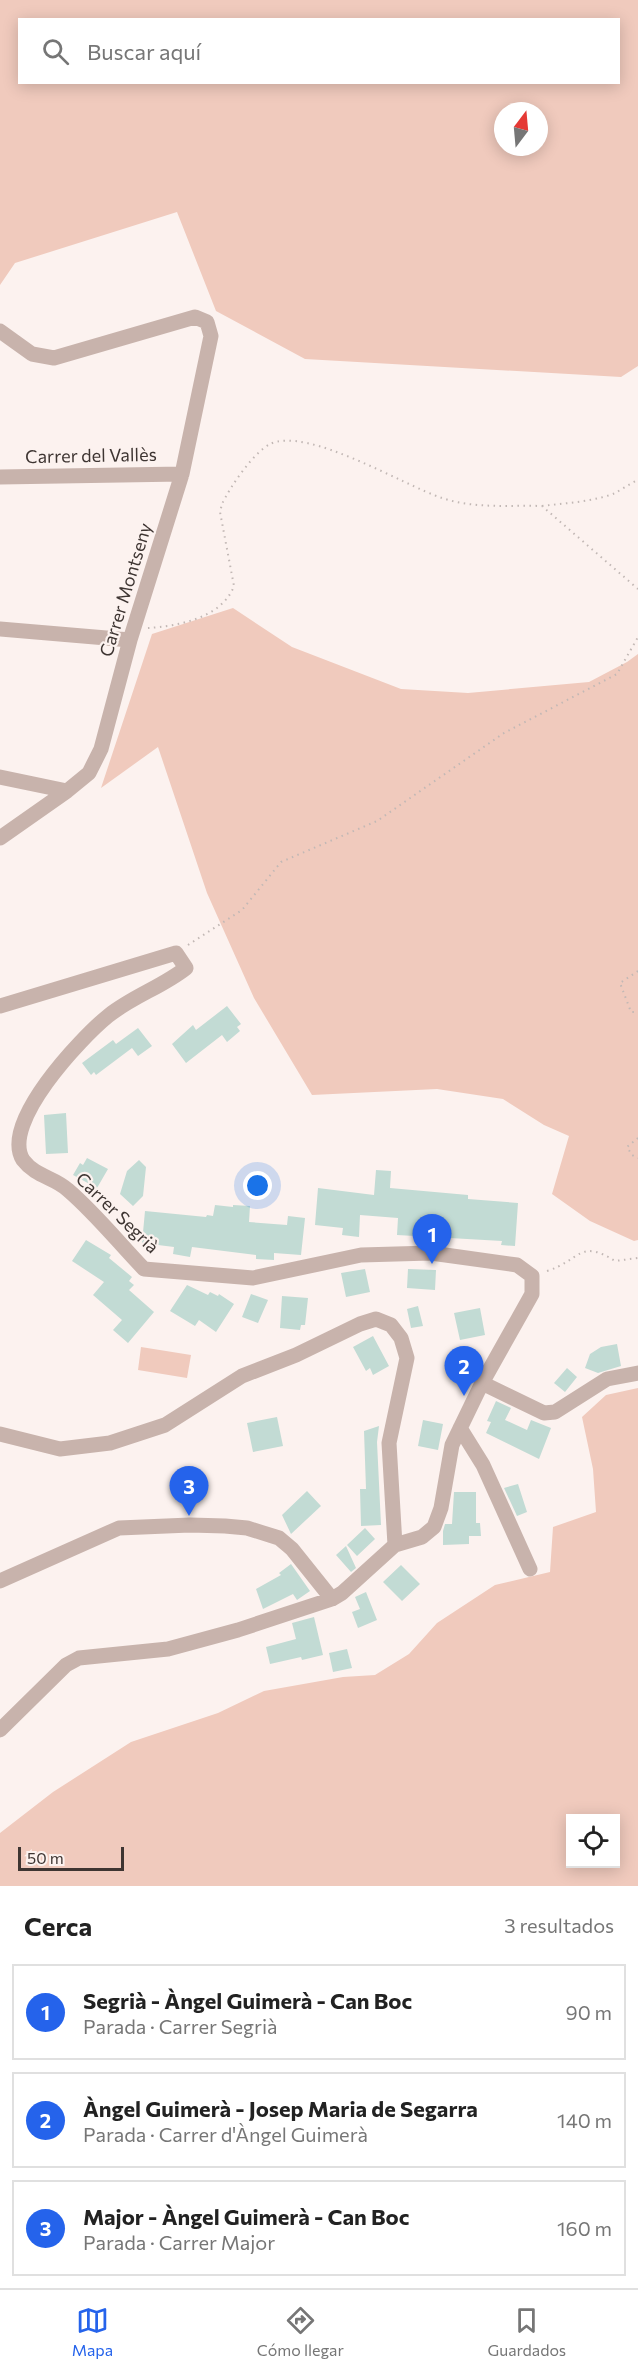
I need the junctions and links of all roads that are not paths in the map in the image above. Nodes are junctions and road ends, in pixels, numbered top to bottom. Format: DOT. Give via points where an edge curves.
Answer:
graph roads {
  1 [pos="0,332"];
  2 [pos="182,474"];
  3 [pos="0,477"];
  4 [pos="0,629"];
  5 [pos="132,635"];
  6 [pos="0,777"];
  7 [pos="67,791"];
  8 [pos="0,838"];
  9 [pos="0,1005"];
  10 [pos="638,1373"];
  11 [pos="482,1383"];
  12 [pos="460,1428"];
  13 [pos="0,1434"];
  14 [pos="395,1545"];
  15 [pos="530,1569"];
  16 [pos="0,1581"];
  17 [pos="332,1599"];
  18 [pos="0,1730"];
  1 -- 2 [label="street, Carrer Montseny" via="32,354 54,358 195,317 207,322 211,336"];
  2 -- 3 [label="street, Carrer del Vallès"];
  2 -- 5 [label="street, Carrer Montseny"];
  4 -- 5 [label="street"];
  5 -- 7 [label="street, Carrer Montseny" via="100,749 88,773"];
  6 -- 7 [label="street"];
  7 -- 8 [label="street, Carrer Montseny"];
  9 -- 11 [label="street, Carrer Segrià" via="176,952 186,968 109,1016 73,1048 29,1102 16,1139 21,1159 39,1175 67,1188 144,1269 253,1278 361,1255 431,1253 517,1265 532,1276 532,1294"];
  10 -- 11 [label="street" via="608,1379 555,1412 544,1413"];
  11 -- 12 [label="street"];
  12 -- 14 [label="street" via="452,1445 434,1527 422,1537"];
  12 -- 15 [label="street" via="483,1465"];
  13 -- 14 [label="street" via="60,1449 110,1443 165,1425 242,1376 376,1319 391,1325 401,1338 407,1358 389,1443"];
  14 -- 17 [label="street"];
  16 -- 17 [label="street" via="119,1528 225,1526 279,1538"];
  17 -- 18 [label="street" via="168,1649 79,1658 66,1665"];
}
